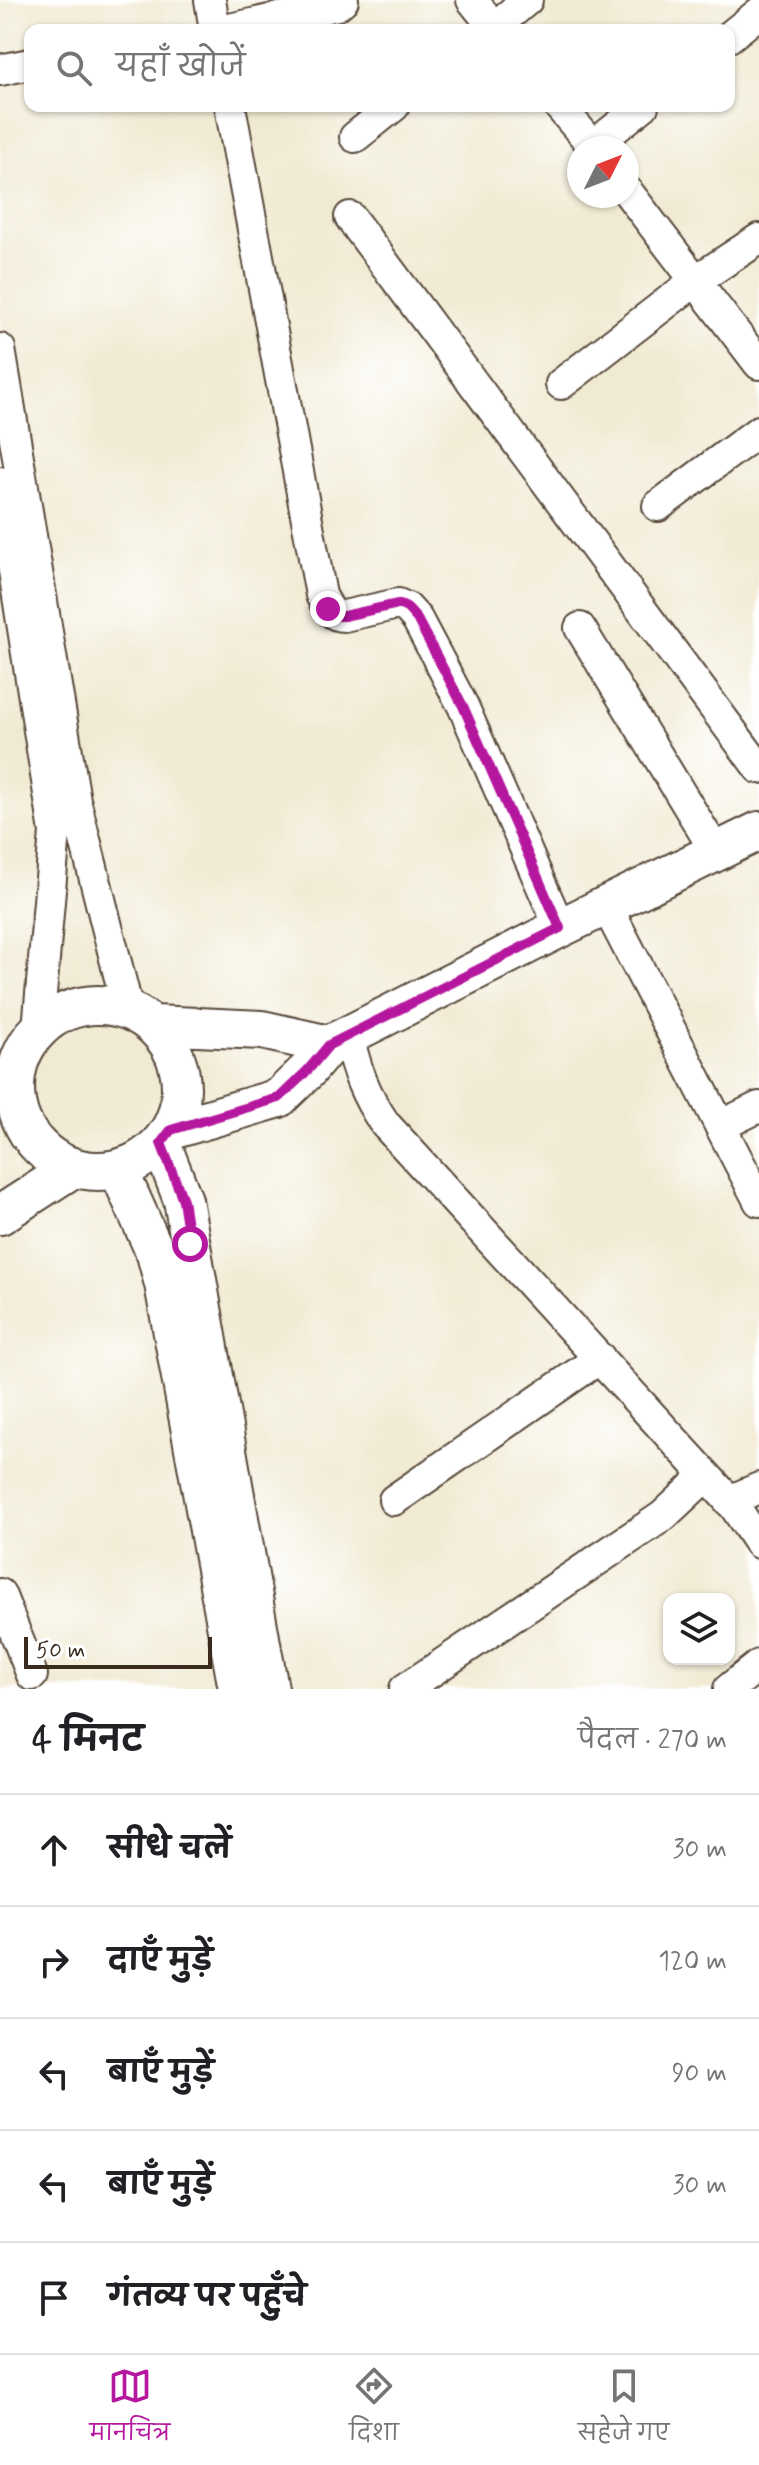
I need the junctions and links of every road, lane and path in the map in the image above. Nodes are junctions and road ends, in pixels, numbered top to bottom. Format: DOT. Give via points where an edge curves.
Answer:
graph roads {
  1 [pos="210,0"];
  2 [pos="343,0"];
  3 [pos="472,0"];
  4 [pos="527,0"];
  5 [pos="759,13"];
  6 [pos="214,24"];
  7 [pos="252,24"];
  8 [pos="490,24"];
  9 [pos="500,24"];
  10 [pos="735,32"];
  11 [pos="24,65"];
  12 [pos="0,70"];
  13 [pos="231,112"];
  14 [pos="386,112"];
  15 [pos="564,112"];
  16 [pos="636,112"];
  17 [pos="585,136"];
  18 [pos="607,136"];
  19 [pos="355,137"];
  20 [pos="639,207"];
  21 [pos="350,217"];
  22 [pos="759,239"];
  23 [pos="695,281"];
  24 [pos="0,349"];
  25 [pos="759,364"];
  26 [pos="561,384"];
  27 [pos="759,431"];
  28 [pos="0,482"];
  29 [pos="658,506"];
  30 [pos="580,628"];
  31 [pos="759,768"];
  32 [pos="759,831"];
  33 [pos="716,852"];
  34 [pos="606,905"];
  35 [pos="560,928"];
  36 [pos="141,1017"];
  37 [pos="38,1029"];
  38 [pos="338,1040"];
  39 [pos="8,1081"];
  40 [pos="759,1107"];
  41 [pos="720,1126"];
  42 [pos="166,1137"];
  43 [pos="73,1168"];
  44 [pos="118,1169"];
  45 [pos="759,1201"];
  46 [pos="0,1215"];
  47 [pos="600,1358"];
  48 [pos="702,1471"];
  49 [pos="759,1488"];
  50 [pos="394,1500"];
  51 [pos="729,1501"];
  52 [pos="759,1543"];
  53 [pos="0,1594"];
  54 [pos="449,1659"];
  55 [pos="759,1665"];
  56 [pos="32,1675"];
  57 [pos="238,1689"];
  58 [pos="269,1689"];
  59 [pos="405,1689"];
  60 [pos="455,1689"];
  61 [pos="729,1689"];
  1 -- 6 [label="street"];
  2 -- 7 [label="street"];
  3 -- 8 [label="street"];
  4 -- 9 [label="street"];
  5 -- 10 [label="street"];
  11 -- 12 [label="street"];
  13 -- 35 [label="street" via="321,595 337,616 398,604 417,619 463,706"];
  14 -- 19 [label="street"];
  15 -- 17 [label="street"];
  16 -- 18 [label="street"];
  20 -- 23 [label="street"];
  21 -- 31 [label="street"];
  22 -- 23 [label="street"];
  23 -- 25 [label="street"];
  23 -- 26 [label="street"];
  24 -- 36 [label="street" via="75,800"];
  27 -- 29 [label="street"];
  28 -- 37 [label="street" via="55,832"];
  30 -- 33 [label="street"];
  32 -- 33 [label="street"];
  33 -- 34 [label="street"];
  34 -- 35 [label="street"];
  34 -- 41 [label="street"];
  35 -- 38 [label="street"];
  36 -- 37 [label="street" via="104,1004 80,1006 57,1014"];
  36 -- 38 [label="street"];
  36 -- 42 [label="street" via="171,1048 181,1075 180,1103"];
  37 -- 39 [label="street"];
  38 -- 42 [label="street" via="279,1098"];
  38 -- 47 [label="street" via="385,1124"];
  39 -- 43 [label="street" via="27,1132 47,1154"];
  40 -- 41 [label="street"];
  41 -- 45 [label="street"];
  42 -- 44 [label="street" via="142,1159"];
  42 -- 58 [label="street" via="183,1200"];
  43 -- 44 [label="street"];
  43 -- 46 [label="street"];
  44 -- 57 [label="street" via="164,1284"];
  47 -- 48 [label="street"];
  47 -- 50 [label="street"];
  48 -- 51 [label="street"];
  48 -- 54 [label="street" via="695,1486 663,1516"];
  49 -- 51 [label="street"];
  51 -- 52 [label="street"];
  53 -- 56 [label="street"];
  54 -- 59 [label="street"];
  54 -- 60 [label="street"];
  55 -- 61 [label="street"];
}
